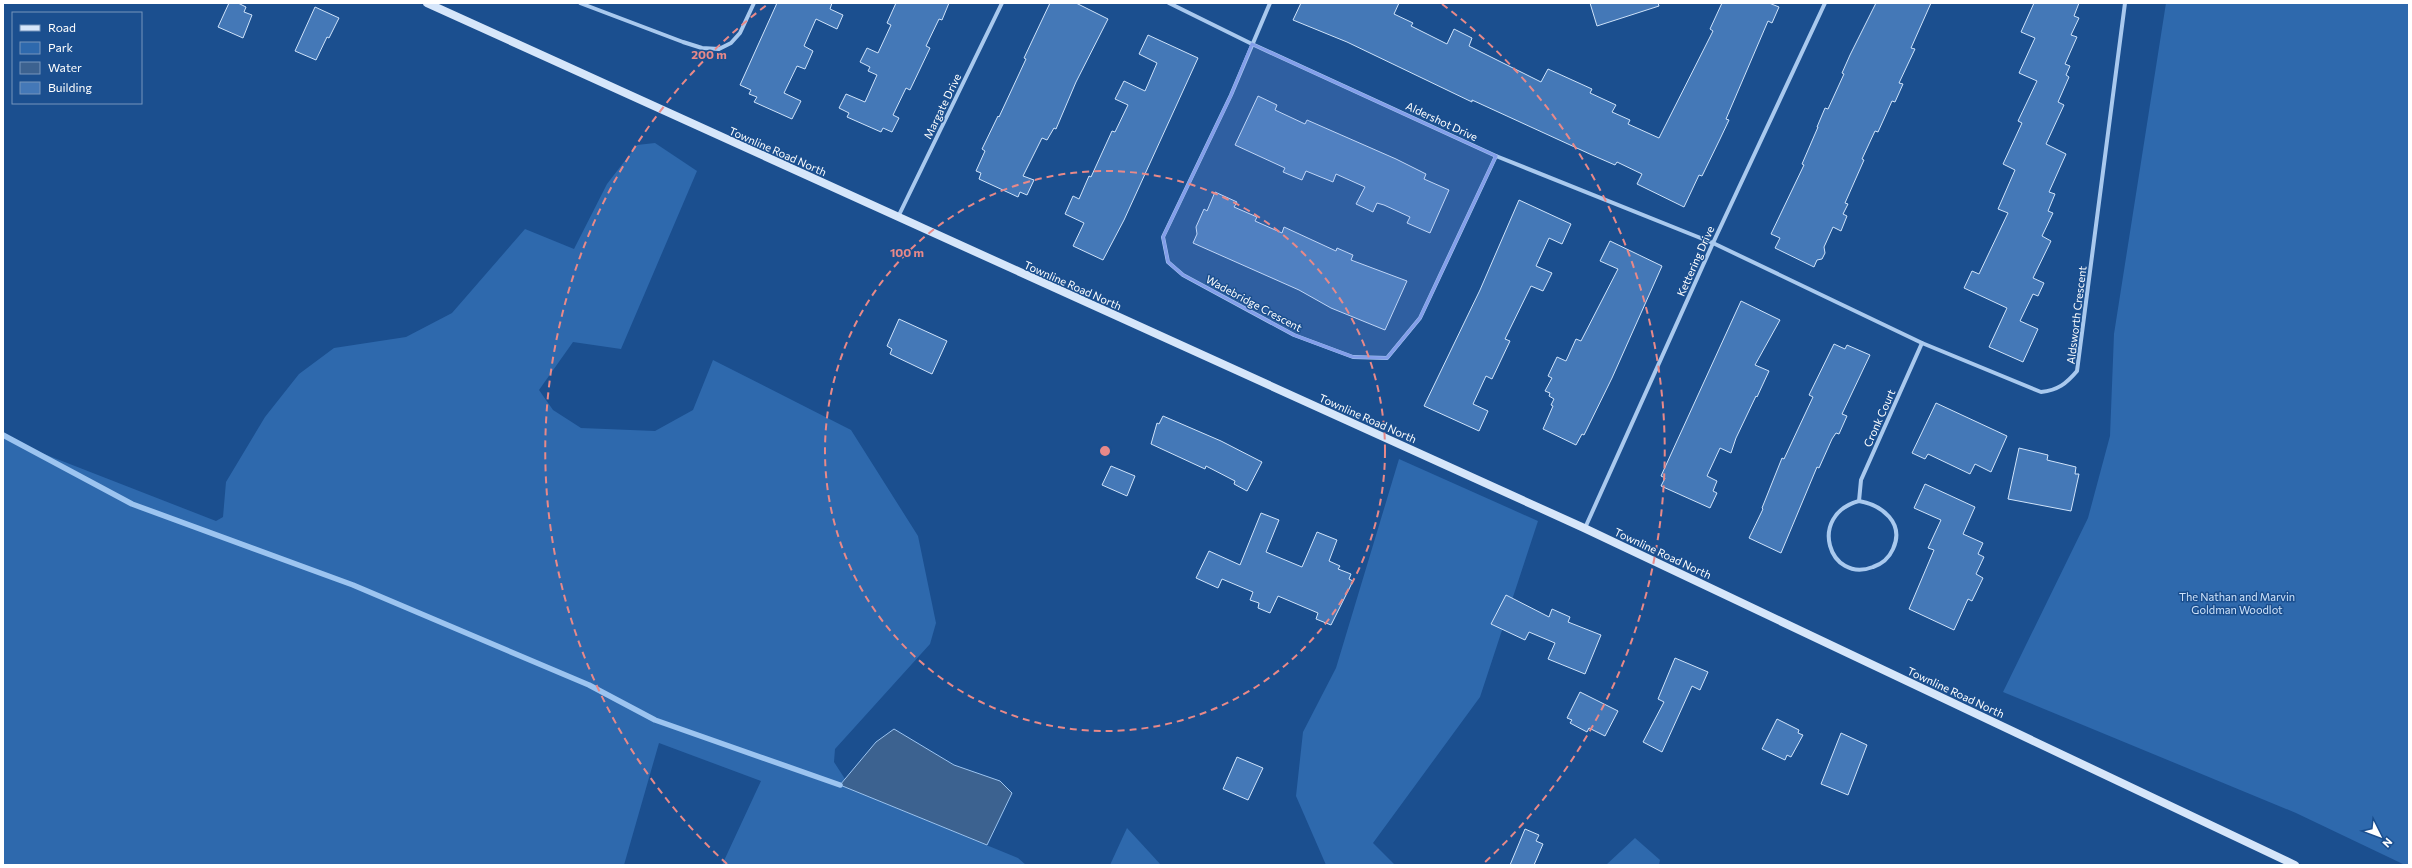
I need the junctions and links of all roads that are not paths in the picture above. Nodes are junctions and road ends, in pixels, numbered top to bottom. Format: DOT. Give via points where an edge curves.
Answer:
graph roads {
  1 [pos="427,3"];
  2 [pos="580,3"];
  3 [pos="754,3"];
  4 [pos="1002,3"];
  5 [pos="1169,3"];
  6 [pos="1270,3"];
  7 [pos="1825,3"];
  8 [pos="2125,3"];
  9 [pos="1252,44"];
  10 [pos="1496,156"];
  11 [pos="898,217"];
  12 [pos="1713,243"];
  13 [pos="1922,343"];
  14 [pos="1859,501"];
  15 [pos="1584,528"];
  16 [pos="2295,865"];
  1 -- 11 [label="main road, Townline Road North"];
  2 -- 3 [label="street" via="683,42 702,48 718,49 740,34"];
  4 -- 11 [label="street, Margate Drive"];
  5 -- 9 [label="street, Aldershot Drive"];
  6 -- 9 [label="street, Wadebridge Crescent"];
  7 -- 12 [label="street, Kettering Drive"];
  8 -- 13 [label="street, Aldsworth Crescent" via="2077,371 2069,381 2056,390 2040,392"];
  9 -- 10 [label="street, Aldershot Drive"];
  9 -- 10 [label="street, Wadebridge Crescent" via="1231,95 1164,237 1168,262 1183,275 1294,335 1353,357 1387,358 1420,318"];
  10 -- 12 [label="street, Aldershot Drive"];
  11 -- 15 [label="main road, Townline Road North"];
  12 -- 13 [label="street, Aldsworth Crescent"];
  12 -- 15 [label="street, Kettering Drive"];
  13 -- 14 [label="street, Cronk Court" via="1861,480"];
  14 -- 14 [label="street" via="1841,509 1833,517 1828,539 1837,559 1857,570 1879,565 1893,549 1896,538 1895,527 1883,509 1873,503"];
  15 -- 16 [label="main road, Townline Road North"];
}
